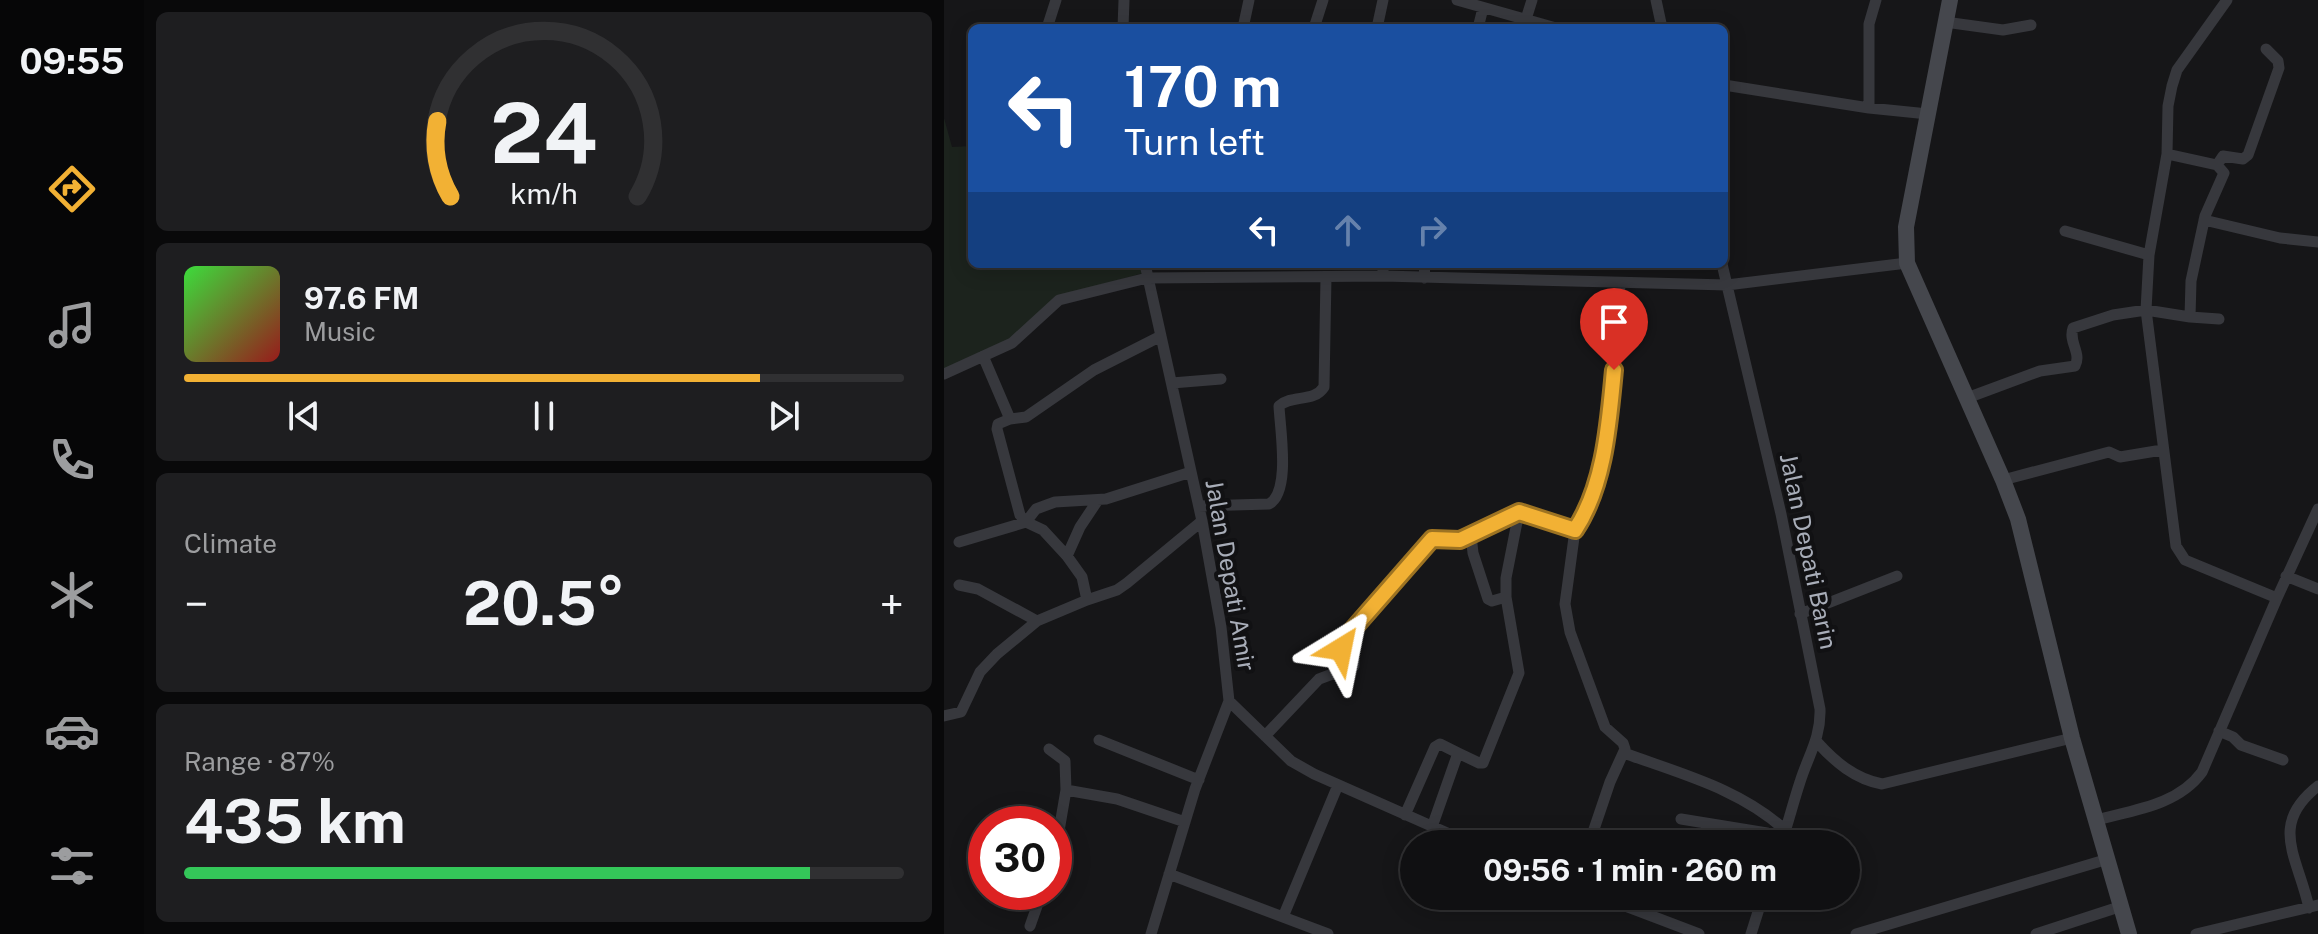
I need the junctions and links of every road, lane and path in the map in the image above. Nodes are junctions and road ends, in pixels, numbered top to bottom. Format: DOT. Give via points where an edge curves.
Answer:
graph roads {
  1 [pos="1056,0"];
  2 [pos="1124,0"];
  3 [pos="1249,0"];
  4 [pos="1323,0"];
  5 [pos="1383,0"];
  6 [pos="1457,0"];
  7 [pos="1532,0"];
  8 [pos="1656,0"];
  9 [pos="1876,0"];
  10 [pos="1950,0"];
  11 [pos="2227,0"];
  12 [pos="1483,8"];
  13 [pos="1526,19"];
  14 [pos="1945,22"];
  15 [pos="1048,24"];
  16 [pos="1123,24"];
  17 [pos="1244,24"];
  18 [pos="1315,24"];
  19 [pos="1378,24"];
  20 [pos="1479,24"];
  21 [pos="1543,24"];
  22 [pos="1661,24"];
  23 [pos="2031,25"];
  24 [pos="2266,49"];
  25 [pos="1728,86"];
  26 [pos="1869,108"];
  27 [pos="1928,114"];
  28 [pos="2167,154"];
  29 [pos="2217,165"];
  30 [pos="2204,220"];
  31 [pos="2065,231"];
  32 [pos="2318,242"];
  33 [pos="2149,255"];
  34 [pos="1907,263"];
  35 [pos="1146,268"];
  36 [pos="1425,268"];
  37 [pos="1723,268"];
  38 [pos="1383,270"];
  39 [pos="1326,277"];
  40 [pos="1147,278"];
  41 [pos="1424,278"];
  42 [pos="1620,283"];
  43 [pos="1727,285"];
  44 [pos="2146,310"];
  45 [pos="2190,317"];
  46 [pos="2219,319"];
  47 [pos="1161,336"];
  48 [pos="983,356"];
  49 [pos="944,374"];
  50 [pos="1221,379"];
  51 [pos="1172,383"];
  52 [pos="1967,398"];
  53 [pos="1010,419"];
  54 [pos="2162,450"];
  55 [pos="1191,472"];
  56 [pos="2003,480"];
  57 [pos="1098,500"];
  58 [pos="1199,506"];
  59 [pos="2318,509"];
  60 [pos="1519,512"];
  61 [pos="1202,521"];
  62 [pos="1026,522"];
  63 [pos="1575,530"];
  64 [pos="1471,535"];
  65 [pos="959,542"];
  66 [pos="1067,556"];
  67 [pos="1897,576"];
  68 [pos="2286,576"];
  69 [pos="959,585"];
  70 [pos="2318,589"];
  71 [pos="1506,597"];
  72 [pos="2277,598"];
  73 [pos="1087,600"];
  74 [pos="1800,614"];
  75 [pos="1037,621"];
  76 [pos="1229,701"];
  77 [pos="944,716"];
  78 [pos="2219,731"];
  79 [pos="1265,736"];
  80 [pos="2072,738"];
  81 [pos="1099,740"];
  82 [pos="1817,742"];
  83 [pos="1049,749"];
  84 [pos="1458,753"];
  85 [pos="1624,753"];
  86 [pos="2283,760"];
  87 [pos="1199,780"];
  88 [pos="1338,785"];
  89 [pos="2318,786"];
  90 [pos="1066,790"];
  91 [pos="1063,806"];
  92 [pos="1405,815"];
  93 [pos="1681,819"];
  94 [pos="2096,820"];
  95 [pos="1185,822"];
  96 [pos="1432,827"];
  97 [pos="1439,830"];
  98 [pos="1594,830"];
  99 [pos="1749,830"];
  100 [pos="1778,830"];
  101 [pos="1784,830"];
  102 [pos="2108,859"];
  103 [pos="1169,874"];
  104 [pos="2122,906"];
  105 [pos="2313,906"];
  106 [pos="1036,910"];
  107 [pos="1636,910"];
  108 [pos="1759,910"];
  109 [pos="1283,917"];
  110 [pos="1030,926"];
  111 [pos="1151,934"];
  112 [pos="1328,934"];
  113 [pos="1699,934"];
  114 [pos="1751,934"];
  115 [pos="1856,934"];
  116 [pos="2036,934"];
  117 [pos="2129,934"];
  118 [pos="2196,934"];
  1 -- 15 [label="street"];
  2 -- 16 [label="street"];
  3 -- 17 [label="street"];
  4 -- 18 [label="street"];
  5 -- 19 [label="street"];
  6 -- 12 [label="street"];
  7 -- 13 [label="street"];
  8 -- 22 [label="street"];
  9 -- 26 [label="street" via="1869,24"];
  10 -- 14 [label="main road"];
  11 -- 28 [label="street" via="2177,70 2168,106"];
  12 -- 13 [label="street"];
  12 -- 20 [label="street"];
  13 -- 21 [label="street"];
  14 -- 23 [label="street" via="2003,30"];
  14 -- 27 [label="main road"];
  24 -- 29 [label="street" via="2279,68 2248,155 2223,156"];
  25 -- 26 [label="street"];
  26 -- 27 [label="street"];
  27 -- 34 [label="main road" via="1906,227"];
  28 -- 29 [label="street"];
  28 -- 33 [label="street"];
  29 -- 30 [label="street" via="2224,178"];
  30 -- 32 [label="street"];
  30 -- 45 [label="street" via="2191,281"];
  31 -- 33 [label="street"];
  33 -- 44 [label="street"];
  34 -- 43 [label="street"];
  34 -- 52 [label="main road"];
  35 -- 40 [label="street, Jalan Depati Amir"];
  36 -- 41 [label="street"];
  37 -- 43 [label="street, Jalan Depati Barin"];
  38 -- 39 [label="street"];
  38 -- 41 [label="street"];
  39 -- 40 [label="street"];
  39 -- 58 [label="street" via="1324,387 1318,395 1285,400 1279,406 1282,478 1276,498 1269,504"];
  40 -- 47 [label="street, Jalan Depati Amir"];
  40 -- 48 [label="street" via="1059,300 1014,342"];
  41 -- 42 [label="street"];
  42 -- 43 [label="street"];
  42 -- 63 [label="street" via="1609,415 1598,473"];
  43 -- 74 [label="street, Jalan Depati Barin"];
  44 -- 45 [label="street"];
  44 -- 52 [label="street" via="2073,328 2078,359 2073,367 2040,371"];
  44 -- 54 [label="street"];
  45 -- 46 [label="street"];
  47 -- 51 [label="street, Jalan Depati Amir"];
  47 -- 53 [label="street" via="1094,370 1026,417"];
  48 -- 49 [label="street"];
  48 -- 53 [label="street"];
  50 -- 51 [label="street"];
  51 -- 55 [label="street, Jalan Depati Amir"];
  52 -- 56 [label="main road"];
  53 -- 62 [label="street" via="997,429"];
  54 -- 56 [label="street" via="2120,457 2109,452"];
  54 -- 72 [label="street" via="2174,540 2181,556"];
  55 -- 57 [label="street"];
  55 -- 58 [label="street, Jalan Depati Amir"];
  56 -- 80 [label="main road" via="2018,519"];
  57 -- 62 [label="street" via="1055,502 1036,509"];
  57 -- 66 [label="street"];
  58 -- 61 [label="street, Jalan Depati Amir"];
  59 -- 68 [label="street"];
  60 -- 63 [label="street"];
  60 -- 64 [label="street"];
  60 -- 71 [label="street"];
  61 -- 73 [label="street" via="1117,590"];
  61 -- 76 [label="street, Jalan Depati Amir"];
  62 -- 65 [label="street"];
  62 -- 66 [label="street" via="1040,528"];
  63 -- 85 [label="street" via="1565,604 1570,632 1602,720 1623,743"];
  64 -- 71 [label="street" via="1488,599"];
  64 -- 79 [label="street" via="1457,541 1432,539 1423,547 1340,644 1354,666 1319,679"];
  66 -- 73 [label="street" via="1082,577"];
  67 -- 74 [label="street"];
  68 -- 70 [label="street"];
  68 -- 72 [label="street"];
  69 -- 75 [label="street" via="978,589"];
  71 -- 84 [label="street" via="1517,681 1483,763"];
  72 -- 78 [label="street"];
  73 -- 75 [label="street"];
  74 -- 82 [label="street, Jalan Depati Barin" via="1820,709"];
  75 -- 77 [label="street" via="980,672 961,712"];
  76 -- 79 [label="street"];
  76 -- 87 [label="street, Jalan Depati Amir"];
  78 -- 86 [label="street"];
  78 -- 94 [label="street" via="2202,772 2189,788 2159,803"];
  79 -- 88 [label="street" via="1291,761"];
  80 -- 82 [label="street" via="1882,784 1834,761"];
  80 -- 94 [label="main road"];
  81 -- 87 [label="street"];
  82 -- 101 [label="street, Jalan Depati Barin"];
  83 -- 90 [label="street" via="1065,761"];
  84 -- 92 [label="street" via="1440,744 1435,747"];
  84 -- 96 [label="street"];
  85 -- 98 [label="street"];
  85 -- 100 [label="street" via="1708,783 1765,811"];
  87 -- 95 [label="street, Jalan Depati Amir"];
  88 -- 92 [label="street"];
  88 -- 109 [label="street"];
  89 -- 105 [label="street" via="2297,806 2288,832"];
  90 -- 91 [label="street"];
  90 -- 95 [label="street" via="1117,799"];
  92 -- 96 [label="street"];
  93 -- 99 [label="street"];
  94 -- 102 [label="main road"];
  95 -- 103 [label="street, Jalan Depati Amir"];
  96 -- 97 [label="street"];
  102 -- 104 [label="main road"];
  102 -- 115 [label="street"];
  103 -- 109 [label="street"];
  103 -- 111 [label="street, Jalan Depati Amir"];
  104 -- 116 [label="street"];
  104 -- 117 [label="main road"];
  105 -- 118 [label="street"];
  106 -- 110 [label="street"];
  107 -- 113 [label="street"];
  108 -- 114 [label="street"];
  109 -- 112 [label="street"];
}
